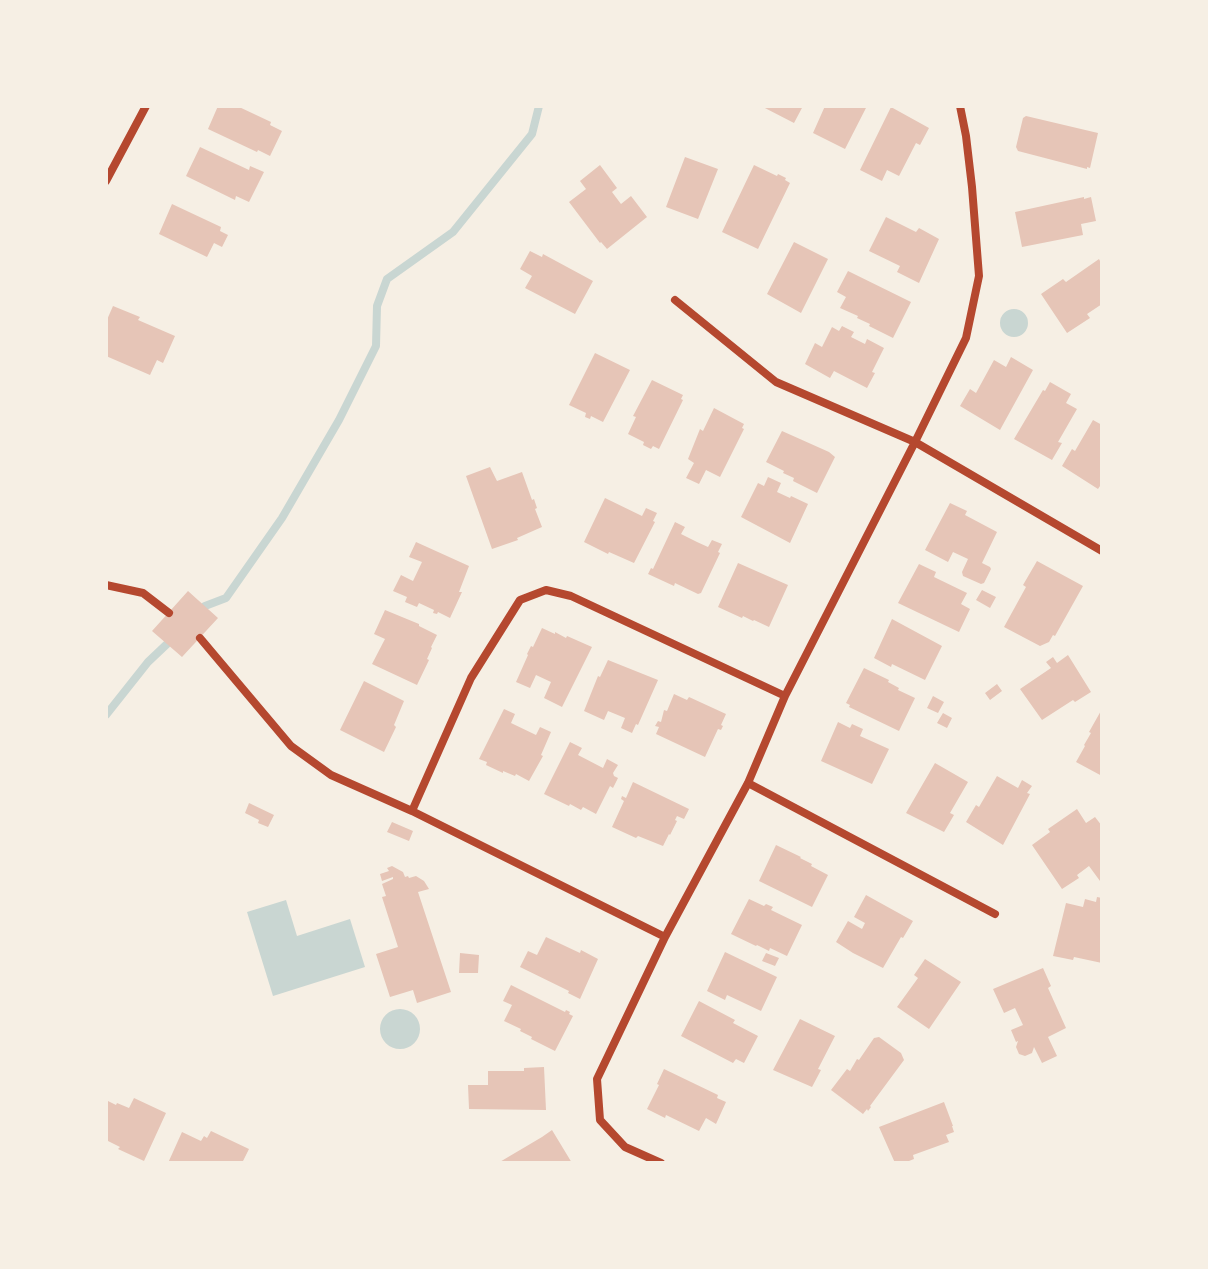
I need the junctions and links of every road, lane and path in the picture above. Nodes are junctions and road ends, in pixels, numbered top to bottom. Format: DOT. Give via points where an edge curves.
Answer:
graph roads {
  1 [pos="146,106"];
  2 [pos="960,106"];
  3 [pos="106,181"];
  4 [pos="675,300"];
  5 [pos="915,442"];
  6 [pos="1102,551"];
  7 [pos="106,585"];
  8 [pos="169,613"];
  9 [pos="200,638"];
  10 [pos="785,696"];
  11 [pos="748,783"];
  12 [pos="412,811"];
  13 [pos="995,914"];
  14 [pos="665,937"];
  15 [pos="661,1163"];
  1 -- 3 [label="street"];
  2 -- 5 [label="street" via="979,276 966,338"];
  4 -- 5 [label="street" via="776,382"];
  5 -- 6 [label="street"];
  5 -- 10 [label="street"];
  7 -- 8 [label="street" via="143,593"];
  9 -- 12 [label="street" via="291,746 331,775"];
  10 -- 11 [label="street"];
  10 -- 12 [label="street" via="571,596 546,590 520,600 471,678"];
  11 -- 13 [label="street"];
  11 -- 14 [label="street"];
  12 -- 14 [label="street"];
  14 -- 15 [label="street" via="597,1079 600,1120 625,1147"];
}
